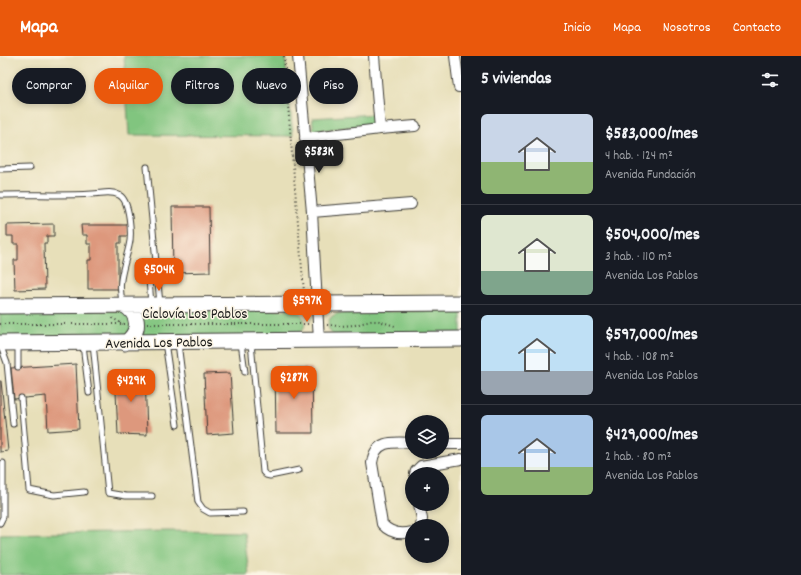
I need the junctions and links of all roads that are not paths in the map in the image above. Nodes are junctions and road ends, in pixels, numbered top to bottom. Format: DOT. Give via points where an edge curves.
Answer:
graph roads {
  1 [pos="298,56"];
  2 [pos="374,56"];
  3 [pos="457,56"];
  4 [pos="461,57"];
  5 [pos="461,87"];
  6 [pos="415,126"];
  7 [pos="380,129"];
  8 [pos="305,138"];
  9 [pos="147,167"];
  10 [pos="30,168"];
  11 [pos="0,169"];
  12 [pos="0,195"];
  13 [pos="411,204"];
  14 [pos="312,212"];
  15 [pos="148,267"];
  16 [pos="461,303"];
  17 [pos="317,304"];
  18 [pos="124,305"];
  19 [pos="155,305"];
  20 [pos="0,306"];
  21 [pos="461,340"];
  22 [pos="246,341"];
  23 [pos="319,341"];
  24 [pos="171,342"];
  25 [pos="0,343"];
  26 [pos="88,343"];
  27 [pos="125,343"];
  28 [pos="18,344"];
  29 [pos="18,367"];
  30 [pos="245,372"];
  31 [pos="89,393"];
  32 [pos="21,398"];
  33 [pos="13,424"];
  34 [pos="176,425"];
  35 [pos="405,443"];
  36 [pos="449,444"];
  37 [pos="461,444"];
  38 [pos="461,458"];
  39 [pos="447,461"];
  40 [pos="3,463"];
  41 [pos="420,467"];
  42 [pos="299,470"];
  43 [pos="84,492"];
  44 [pos="152,496"];
  45 [pos="243,512"];
  46 [pos="0,523"];
  47 [pos="405,533"];
  1 -- 8 [label="street"];
  2 -- 7 [label="street"];
  3 -- 4 [label="street"];
  3 -- 5 [label="street"];
  6 -- 7 [label="street"];
  7 -- 8 [label="street"];
  8 -- 14 [label="street"];
  9 -- 19 [label="lane"];
  10 -- 11 [label="lane"];
  12 -- 18 [label="lane" via="110,192 120,195 125,202 130,220 130,243 120,280"];
  13 -- 14 [label="street"];
  14 -- 17 [label="street"];
  15 -- 19 [label="lane"];
  16 -- 17 [label="main road"];
  17 -- 19 [label="main road"];
  17 -- 23 [label="street"];
  18 -- 19 [label="main road"];
  18 -- 20 [label="main road"];
  18 -- 27 [label="main road" via="134,315 132,337"];
  21 -- 23 [label="main road, Avenida Los Pablos"];
  22 -- 23 [label="main road, Avenida Los Pablos"];
  22 -- 24 [label="main road, Avenida Los Pablos"];
  22 -- 30 [label="lane"];
  22 -- 42 [label="lane" via="264,472 270,476"];
  24 -- 27 [label="main road, Avenida Los Pablos"];
  24 -- 34 [label="lane"];
  24 -- 45 [label="lane" via="198,502 210,513"];
  25 -- 28 [label="main road, Avenida Los Pablos"];
  25 -- 33 [label="lane" via="7,363"];
  26 -- 27 [label="main road, Avenida Los Pablos"];
  26 -- 28 [label="main road, Avenida Los Pablos"];
  26 -- 31 [label="lane"];
  26 -- 44 [label="lane" via="108,493"];
  28 -- 29 [label="lane"];
  32 -- 43 [label="lane" via="29,490 54,495"];
  35 -- 47 [label="street" via="385,444 375,453 372,463 382,524 395,533"];
  36 -- 37 [label="street"];
  38 -- 39 [label="street"];
  39 -- 41 [label="street"];
  40 -- 46 [label="lane" via="4,517"];
}
